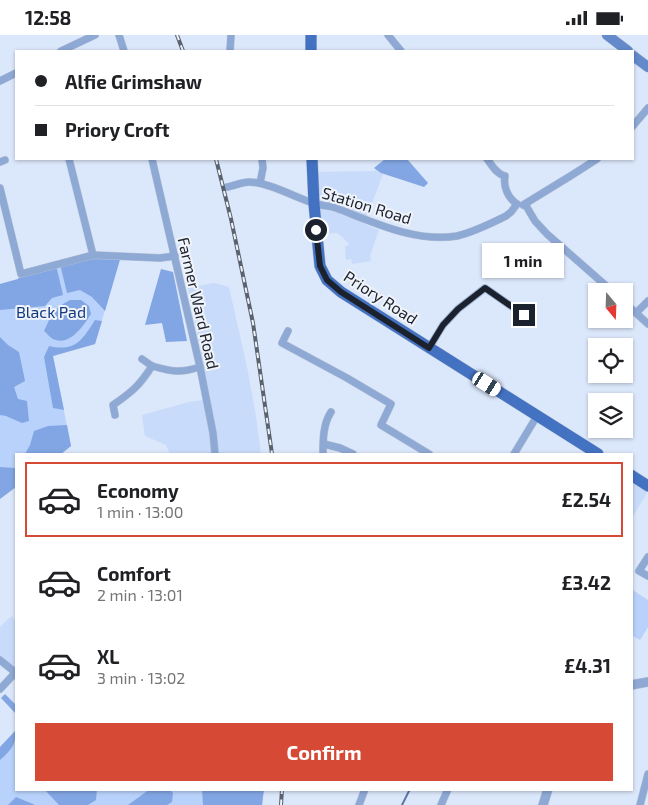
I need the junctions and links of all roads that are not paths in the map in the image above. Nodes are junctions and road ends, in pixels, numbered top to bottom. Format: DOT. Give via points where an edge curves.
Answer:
graph roads {
  1 [pos="96,35"];
  2 [pos="119,35"];
  3 [pos="231,35"];
  4 [pos="310,35"];
  5 [pos="388,35"];
  6 [pos="611,36"];
  7 [pos="63,50"];
  8 [pos="124,50"];
  9 [pos="230,50"];
  10 [pos="311,50"];
  11 [pos="400,50"];
  12 [pos="627,50"];
  13 [pos="634,56"];
  14 [pos="648,67"];
  15 [pos="15,74"];
  16 [pos="0,81"];
  17 [pos="648,109"];
  18 [pos="634,125"];
  19 [pos="69,160"];
  20 [pos="152,160"];
  21 [pos="262,160"];
  22 [pos="312,160"];
  23 [pos="488,160"];
  24 [pos="595,160"];
  25 [pos="260,183"];
  26 [pos="227,187"];
  27 [pos="0,188"];
  28 [pos="314,204"];
  29 [pos="517,204"];
  30 [pos="525,204"];
  31 [pos="93,255"];
  32 [pos="175,256"];
  33 [pos="603,283"];
  34 [pos="648,301"];
  35 [pos="633,310"];
  36 [pos="636,313"];
  37 [pos="524,315"];
  38 [pos="648,324"];
  39 [pos="288,331"];
  40 [pos="429,348"];
  41 [pos="142,359"];
  42 [pos="152,366"];
  43 [pos="200,367"];
  44 [pos="331,412"];
  45 [pos="115,415"];
  46 [pos="537,416"];
  47 [pos="324,444"];
  48 [pos="214,453"];
  49 [pos="323,453"];
  50 [pos="351,453"];
  51 [pos="427,453"];
  52 [pos="515,453"];
  53 [pos="596,453"];
  54 [pos="633,476"];
  55 [pos="648,486"];
  56 [pos="648,557"];
  57 [pos="648,576"];
  58 [pos="0,660"];
  59 [pos="15,672"];
  60 [pos="15,674"];
  61 [pos="648,682"];
  62 [pos="633,685"];
  63 [pos="0,689"];
  64 [pos="648,774"];
  65 [pos="364,791"];
  66 [pos="447,791"];
  67 [pos="547,791"];
  68 [pos="359,805"];
  69 [pos="441,805"];
  70 [pos="543,805"];
  71 [pos="640,805"];
  1 -- 7 [label="street"];
  2 -- 8 [label="street"];
  3 -- 9 [label="street"];
  4 -- 10 [label="main road"];
  5 -- 11 [label="street"];
  6 -- 12 [label="main road"];
  13 -- 14 [label="main road"];
  15 -- 16 [label="street"];
  17 -- 18 [label="street"];
  19 -- 31 [label="street"];
  20 -- 32 [label="street, Farmer Ward Road"];
  21 -- 25 [label="street"];
  22 -- 28 [label="main road, Priory Road"];
  23 -- 29 [label="street" via="504,176 505,188"];
  24 -- 30 [label="street"];
  25 -- 26 [label="street"];
  25 -- 28 [label="street, Station Road"];
  27 -- 31 [label="street" via="21,274"];
  28 -- 29 [label="street, Station Road" via="327,205 391,229 440,237 456,236 490,224 506,216"];
  28 -- 40 [label="main road, Priory Road" via="318,250 327,280"];
  29 -- 30 [label="street"];
  30 -- 33 [label="street" via="547,234"];
  31 -- 32 [label="street"];
  32 -- 43 [label="street, Farmer Ward Road"];
  34 -- 36 [label="street"];
  35 -- 36 [label="street"];
  36 -- 38 [label="street"];
  37 -- 40 [label="street" via="485,288 453,314"];
  39 -- 51 [label="street" via="282,343 391,404 381,425"];
  40 -- 46 [label="main road, Priory Road"];
  41 -- 42 [label="street"];
  42 -- 43 [label="street" via="177,371"];
  42 -- 45 [label="street" via="138,386 112,403"];
  43 -- 48 [label="street, Farmer Ward Road" via="214,433"];
  44 -- 47 [label="street" via="325,426"];
  46 -- 52 [label="street"];
  46 -- 53 [label="main road, Priory Road"];
  47 -- 49 [label="street"];
  47 -- 50 [label="street"];
  54 -- 55 [label="main road"];
  56 -- 57 [label="street" via="639,571"];
  58 -- 59 [label="street"];
  60 -- 63 [label="street"];
  61 -- 62 [label="street"];
  64 -- 71 [label="street"];
  65 -- 68 [label="street"];
  66 -- 69 [label="street"];
  67 -- 70 [label="street"];
}
